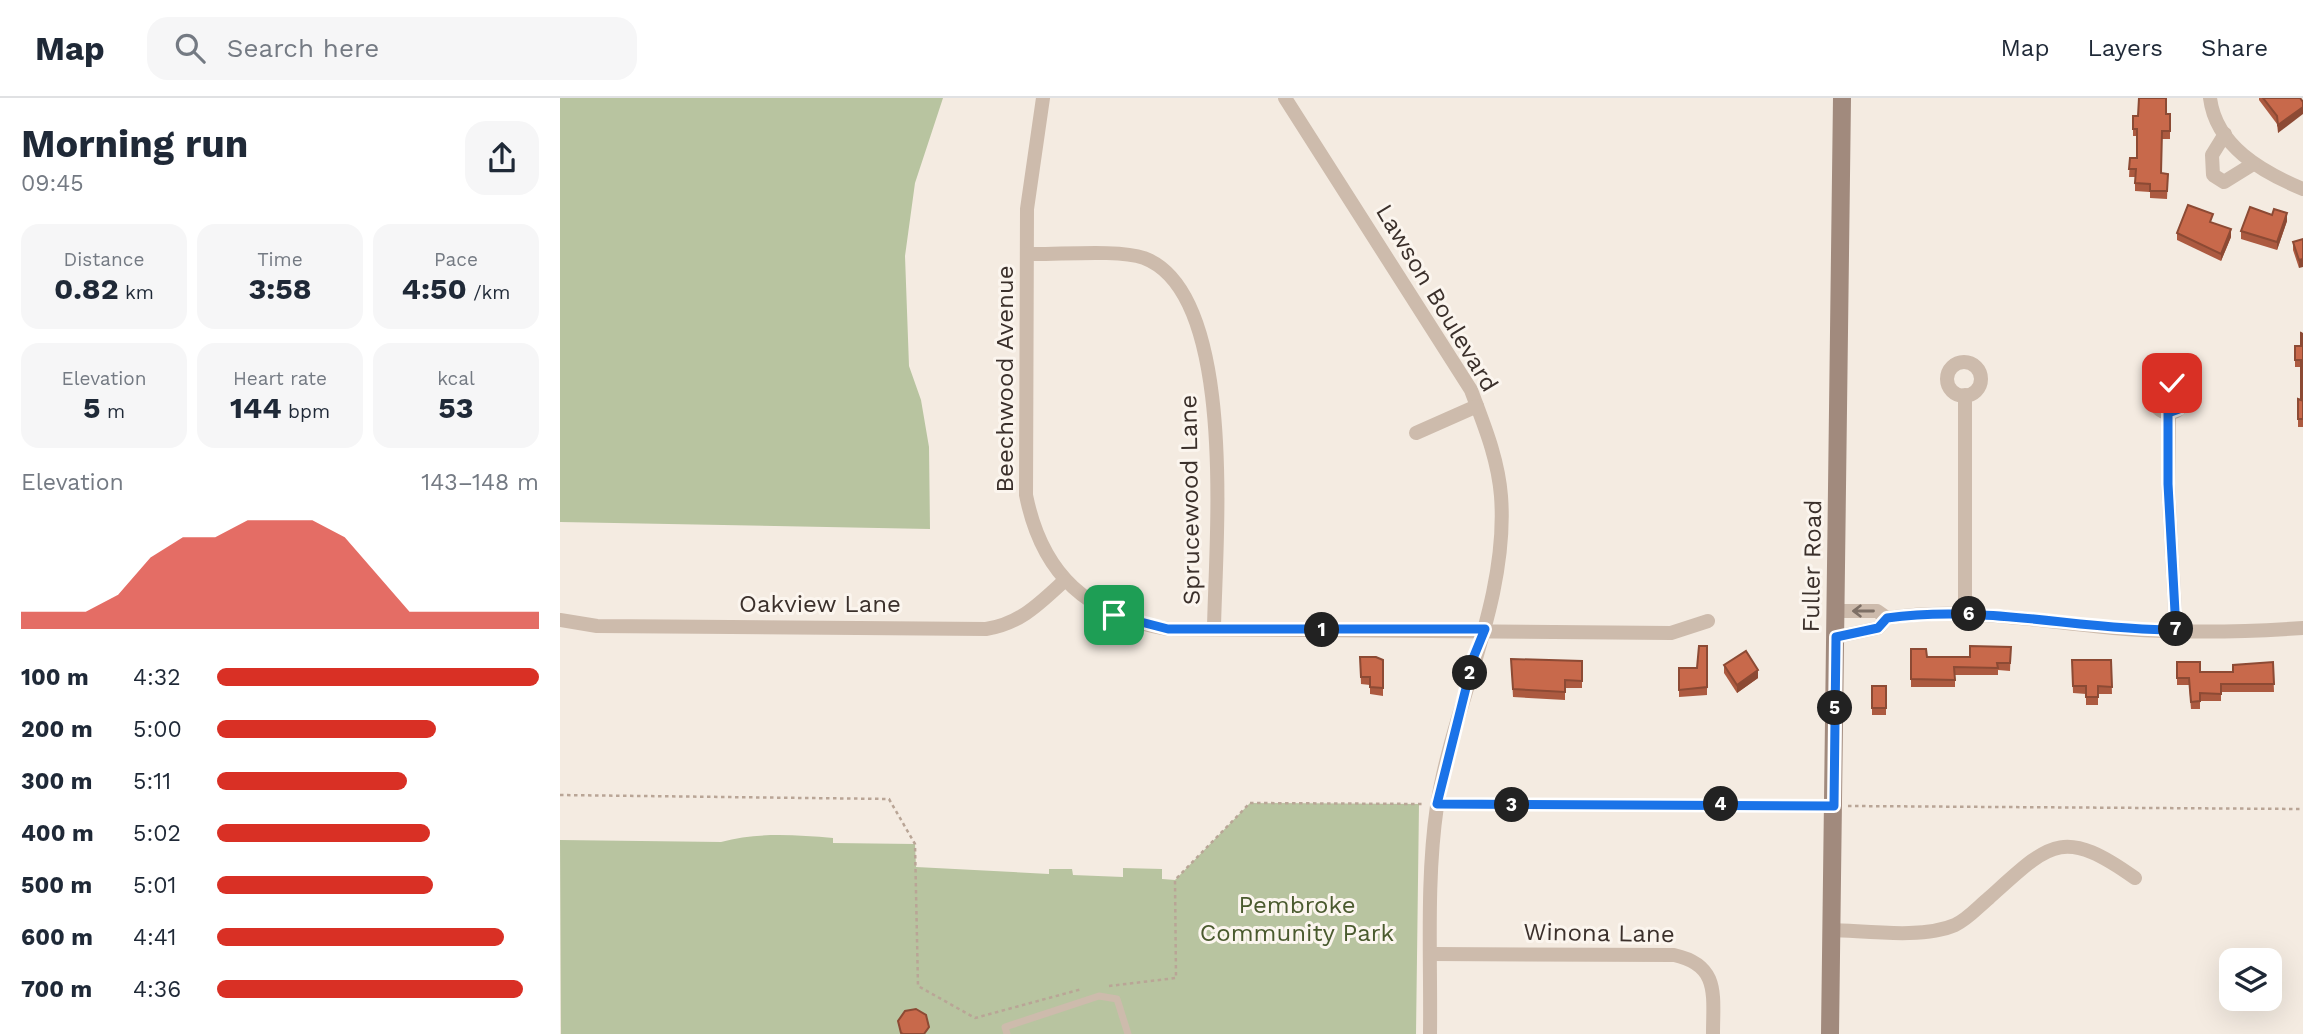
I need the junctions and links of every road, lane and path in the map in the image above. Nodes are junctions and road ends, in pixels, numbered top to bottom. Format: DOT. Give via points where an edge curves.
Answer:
graph roads {
  1 [pos="1043,98"];
  2 [pos="1285,98"];
  3 [pos="1842,98"];
  4 [pos="2210,98"];
  5 [pos="2225,134"];
  6 [pos="2253,164"];
  7 [pos="2303,189"];
  8 [pos="1027,254"];
  9 [pos="1965,395"];
  10 [pos="1477,406"];
  11 [pos="2168,413"];
  12 [pos="1416,433"];
  13 [pos="1064,580"];
  14 [pos="1836,611"];
  15 [pos="1965,614"];
  16 [pos="1887,618"];
  17 [pos="560,621"];
  18 [pos="1708,621"];
  19 [pos="2303,628"];
  20 [pos="1214,629"];
  21 [pos="1485,629"];
  22 [pos="2176,630"];
  23 [pos="1836,637"];
  24 [pos="560,794"];
  25 [pos="1437,804"];
  26 [pos="1834,806"];
  27 [pos="2303,809"];
  28 [pos="2135,878"];
  29 [pos="1832,930"];
  30 [pos="1432,954"];
  31 [pos="1107,986"];
  32 [pos="1093,988"];
  33 [pos="1713,1029"];
  34 [pos="1007,1034"];
  35 [pos="1128,1034"];
  36 [pos="1430,1034"];
  37 [pos="1830,1034"];
  1 -- 8 [label="street, Beechwood Avenue" via="1029,186"];
  2 -- 10 [label="street, Lawson Boulevard" via="1432,326"];
  3 -- 14 [label="street, Fuller Road"];
  4 -- 5 [label="street"];
  5 -- 6 [label="street"];
  5 -- 6 [label="street" via="2212,155 2213,176 2224,182"];
  6 -- 7 [label="street"];
  8 -- 13 [label="street, Beechwood Avenue" via="1026,495 1046,555"];
  8 -- 20 [label="street, Sprucewood Lane" via="1132,255 1166,273 1184,298 1208,363 1215,407"];
  9 -- 15 [label="street"];
  10 -- 12 [label="street"];
  10 -- 21 [label="street, Lawson Boulevard" via="1491,439 1502,517"];
  11 -- 22 [label="street"];
  13 -- 17 [label="street, Oakview Lane" via="1029,614 986,629"];
  13 -- 20 [label="street, Beechwood Avenue" via="1114,615 1168,629"];
  16 -- 14 [label="street, one-way" via="1877,611"];
  14 -- 23 [label="street, Fuller Road"];
  15 -- 16 [label="street"];
  15 -- 22 [label="street"];
  16 -- 23 [label="street" via="1878,628"];
  18 -- 21 [label="street, Beechwood Avenue" via="1671,633"];
  19 -- 22 [label="street"];
  20 -- 21 [label="street, Beechwood Avenue"];
  21 -- 25 [label="street, Lawson Boulevard"];
  23 -- 26 [label="street, Fuller Road"];
  24 -- 32 [label="path" via="889,799 915,844 918,986 975,1018"];
  25 -- 26 [label="path"];
  25 -- 30 [label="street, Lawson Boulevard"];
  25 -- 31 [label="path" via="1250,803 1175,880 1176,978"];
  26 -- 27 [label="path"];
  26 -- 29 [label="street, Fuller Road"];
  28 -- 29 [label="street" via="2101,854 2062,847 2032,859 1954,926 1921,931"];
  29 -- 37 [label="street, Fuller Road"];
  30 -- 33 [label="street, Winona Lane" via="1689,958 1709,974"];
  30 -- 36 [label="street, Lawson Boulevard"];
  34 -- 35 [label="lane" via="1005,1027 1099,996 1117,999"];
}
